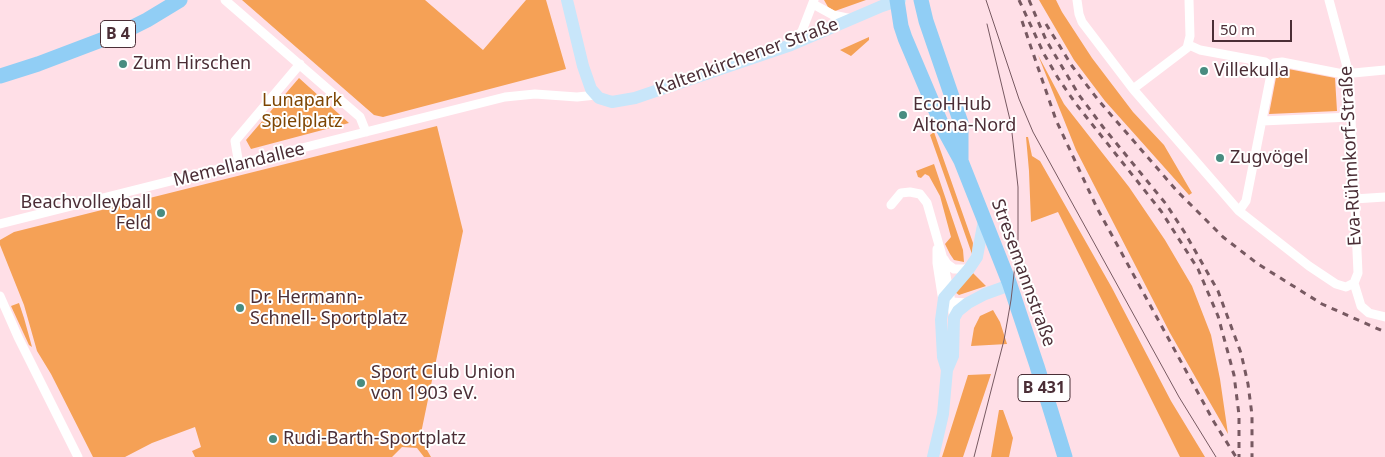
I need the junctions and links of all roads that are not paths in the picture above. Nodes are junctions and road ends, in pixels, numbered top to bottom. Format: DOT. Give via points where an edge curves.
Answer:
graph roads {
  1 [pos="180,0"];
  2 [pos="225,0"];
  3 [pos="567,0"];
  4 [pos="898,0"];
  5 [pos="921,0"];
  6 [pos="1077,0"];
  7 [pos="1189,0"];
  8 [pos="1329,0"];
  9 [pos="814,2"];
  10 [pos="852,18"];
  11 [pos="791,45"];
  12 [pos="1189,45"];
  13 [pos="300,64"];
  14 [pos="1270,66"];
  15 [pos="1385,70"];
  16 [pos="1349,74"];
  17 [pos="0,76"];
  18 [pos="1133,89"];
  19 [pos="596,96"];
  20 [pos="1351,117"];
  21 [pos="1262,121"];
  22 [pos="366,132"];
  23 [pos="961,161"];
  24 [pos="239,165"];
  25 [pos="1385,197"];
  26 [pos="1354,199"];
  27 [pos="892,205"];
  28 [pos="1239,211"];
  29 [pos="984,220"];
  30 [pos="0,224"];
  31 [pos="937,242"];
  32 [pos="944,258"];
  33 [pos="969,269"];
  34 [pos="1354,283"];
  35 [pos="1010,285"];
  36 [pos="0,296"];
  37 [pos="948,296"];
  38 [pos="968,303"];
  39 [pos="1385,317"];
  40 [pos="954,318"];
  41 [pos="947,370"];
  42 [pos="78,457"];
  43 [pos="933,457"];
  44 [pos="1065,457"];
  1 -- 17 [label="main road, B 4" via="125,31"];
  2 -- 13 [label="street"];
  3 -- 19 [label="street" via="585,74"];
  4 -- 10 [label="street, Kaltenkirchener Straße"];
  4 -- 23 [label="main road, Stresemannstraße / B 431" via="905,38 944,130"];
  5 -- 23 [label="main road, Stresemannstraße / B 431" via="961,124"];
  6 -- 18 [label="street" via="1082,22"];
  7 -- 12 [label="street"];
  8 -- 16 [label="street, Eva-Rühmkorf-Straße"];
  9 -- 10 [label="street" via="833,15"];
  9 -- 11 [label="street" via="802,31"];
  10 -- 11 [label="street, Kaltenkirchener Straße"];
  11 -- 19 [label="street, Kaltenkirchener Straße" via="626,100 612,102"];
  12 -- 14 [label="street" via="1265,62"];
  12 -- 18 [label="street"];
  13 -- 22 [label="street" via="360,117"];
  13 -- 24 [label="street" via="235,141"];
  14 -- 16 [label="street" via="1282,62"];
  14 -- 21 [label="street" via="1272,73"];
  15 -- 16 [label="street"];
  16 -- 20 [label="street, Eva-Rühmkorf-Straße"];
  18 -- 28 [label="street"];
  19 -- 22 [label="street, Memellandallee" via="535,94 505,97"];
  20 -- 21 [label="street"];
  20 -- 26 [label="street, Eva-Rühmkorf-Straße"];
  21 -- 28 [label="street" via="1246,201"];
  22 -- 24 [label="street, Memellandallee"];
  23 -- 29 [label="main road, Stresemannstraße / B 431"];
  24 -- 30 [label="street, Memellandallee"];
  25 -- 26 [label="street"];
  26 -- 34 [label="street, Eva-Rühmkorf-Straße" via="1358,273"];
  27 -- 31 [label="street" via="901,193 920,194 926,203"];
  28 -- 34 [label="street" via="1336,284 1346,287"];
  29 -- 33 [label="street" via="977,257"];
  29 -- 35 [label="main road, Stresemannstraße / B 431"];
  31 -- 32 [label="street"];
  31 -- 37 [label="street" via="940,285"];
  32 -- 33 [label="street" via="954,269"];
  32 -- 37 [label="street"];
  33 -- 37 [label="street"];
  34 -- 39 [label="street" via="1361,306 1369,313"];
  35 -- 38 [label="street"];
  35 -- 44 [label="main road, Stresemannstraße / B 431"];
  36 -- 42 [label="street"];
  37 -- 38 [label="street"];
  37 -- 40 [label="street"];
  37 -- 41 [label="street" via="942,320 942,357"];
  38 -- 40 [label="street"];
  40 -- 41 [label="street" via="953,356"];
  41 -- 43 [label="street" via="943,414"];
}
